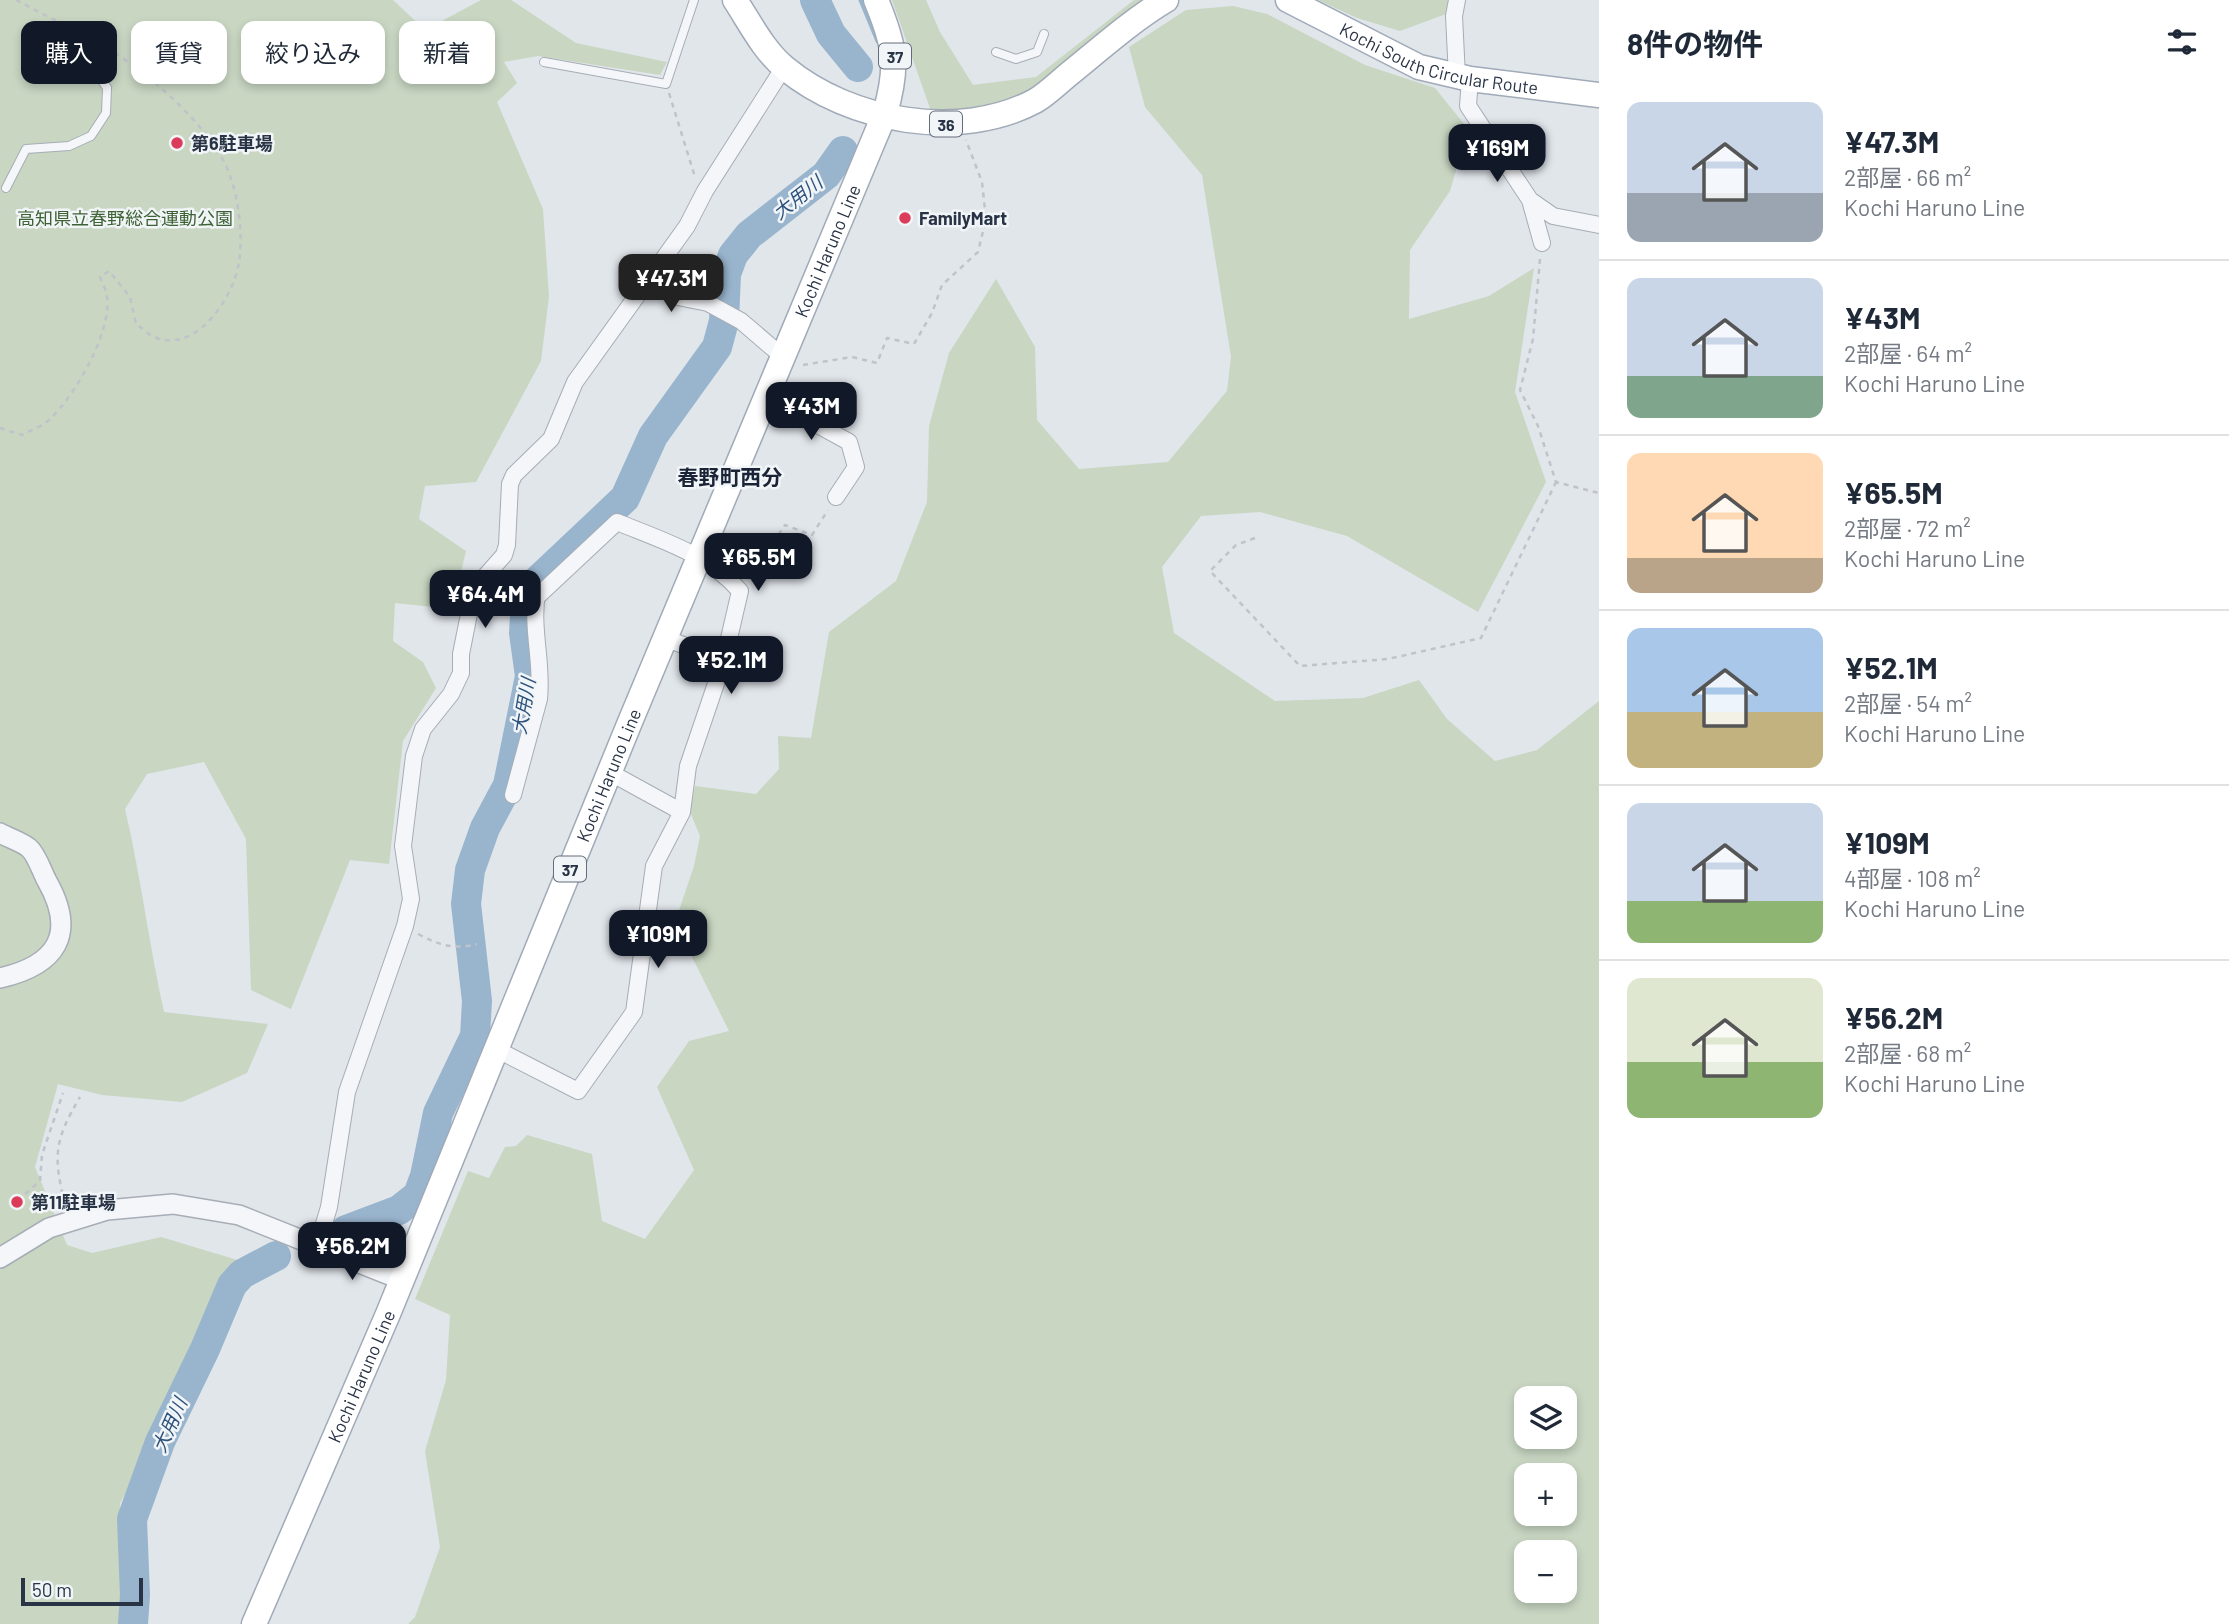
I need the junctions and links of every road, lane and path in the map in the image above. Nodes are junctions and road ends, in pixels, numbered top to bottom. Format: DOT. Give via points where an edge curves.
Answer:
graph roads {
  1 [pos="694,0"];
  2 [pos="735,0"];
  3 [pos="876,0"];
  4 [pos="1166,0"];
  5 [pos="1289,0"];
  6 [pos="1457,0"];
  7 [pos="1044,34"];
  8 [pos="996,52"];
  9 [pos="544,62"];
  10 [pos="783,67"];
  11 [pos="1463,78"];
  12 [pos="104,84"];
  13 [pos="666,84"];
  14 [pos="163,93"];
  15 [pos="1599,95"];
  16 [pos="885,113"];
  17 [pos="959,124"];
  18 [pos="6,188"];
  19 [pos="701,197"];
  20 [pos="1530,200"];
  21 [pos="1599,225"];
  22 [pos="1542,243"];
  23 [pos="655,272"];
  24 [pos="779,363"];
  25 [pos="765,396"];
  26 [pos="0,428"];
  27 [pos="1556,482"];
  28 [pos="1599,493"];
  29 [pos="836,497"];
  30 [pos="1255,538"];
  31 [pos="698,556"];
  32 [pos="474,589"];
  33 [pos="530,591"];
  34 [pos="740,591"];
  35 [pos="664,638"];
  36 [pos="724,660"];
  37 [pos="609,772"];
  38 [pos="513,795"];
  39 [pos="682,812"];
  40 [pos="0,834"];
  41 [pos="405,926"];
  42 [pos="477,944"];
  43 [pos="0,978"];
  44 [pos="496,1049"];
  45 [pos="63,1093"];
  46 [pos="80,1097"];
  47 [pos="25,1195"];
  48 [pos="66,1208"];
  49 [pos="317,1247"];
  50 [pos="0,1258"];
  51 [pos="402,1280"];
  52 [pos="254,1624"];
  1 -- 13 [label="lane"];
  2 -- 10 [label="main road, 36"];
  3 -- 16 [label="main road, Kochi Haruno Line / 37" via="896,61"];
  4 -- 17 [label="main road, 36" via="1037,100 998,116"];
  5 -- 11 [label="main road, Kochi South Circular Route" via="1419,67"];
  6 -- 11 [label="street" via="1454,16"];
  7 -- 8 [label="lane" via="1037,52 1016,59"];
  9 -- 13 [label="lane"];
  10 -- 16 [label="main road, 36" via="838,102"];
  10 -- 19 [label="street"];
  11 -- 15 [label="main road, Kochi South Circular Route"];
  11 -- 20 [label="street" via="1468,106"];
  12 -- 18 [label="lane" via="106,113 91,136 69,146 26,149"];
  13 -- 19 [label="path"];
  14 -- 26 [label="path" via="207,132 230,174 241,235 239,265 225,301 204,326 184,339 155,338 136,324 130,297 109,271 100,276 108,298 88,370 51,418 38,427 22,435"];
  16 -- 17 [label="main road, 36" via="917,122"];
  16 -- 24 [label="main road, Kochi Haruno Line / 37"];
  17 -- 24 [label="path" via="982,182 986,219 978,253 942,285 914,344 887,338 877,362 852,357"];
  19 -- 23 [label="street"];
  20 -- 21 [label="street" via="1553,216"];
  20 -- 22 [label="street"];
  22 -- 27 [label="path" via="1533,339 1520,390 1538,426"];
  23 -- 24 [label="street" via="678,297 708,303 741,321"];
  23 -- 32 [label="street" via="575,382 551,439 514,475 507,545"];
  24 -- 25 [label="main road, Kochi Haruno Line / 37"];
  25 -- 29 [label="street" via="849,442 856,467"];
  25 -- 31 [label="main road, Kochi Haruno Line / 37"];
  27 -- 28 [label="path"];
  27 -- 30 [label="path" via="1482,638 1388,659 1300,666 1210,571 1236,545"];
  29 -- 34 [label="path" via="812,535 785,524"];
  31 -- 33 [label="street" via="617,522 540,594"];
  31 -- 34 [label="street"];
  31 -- 35 [label="main road, Kochi Haruno Line / 37"];
  32 -- 33 [label="street" via="493,595 511,585"];
  32 -- 41 [label="street" via="461,673 452,694 423,729 414,756 403,846 411,899"];
  33 -- 38 [label="street" via="541,683"];
  34 -- 36 [label="street"];
  35 -- 36 [label="street"];
  35 -- 37 [label="main road, Kochi Haruno Line / 37"];
  36 -- 39 [label="street" via="688,766"];
  37 -- 39 [label="street"];
  37 -- 44 [label="main road, Kochi Haruno Line / 37"];
  39 -- 44 [label="street" via="654,866 634,1012 578,1091"];
  40 -- 43 [label="street" via="30,849 63,921 57,945 40,962"];
  41 -- 42 [label="path" via="442,947"];
  41 -- 49 [label="street" via="346,1092 330,1207"];
  44 -- 51 [label="main road, Kochi Haruno Line / 37"];
  45 -- 47 [label="path" via="42,1155 40,1181"];
  46 -- 48 [label="path" via="62,1127 55,1164"];
  49 -- 50 [label="street" via="218,1209 147,1205 107,1210 49,1228"];
  49 -- 51 [label="street"];
  51 -- 52 [label="main road, Kochi Haruno Line / 37"];
}
